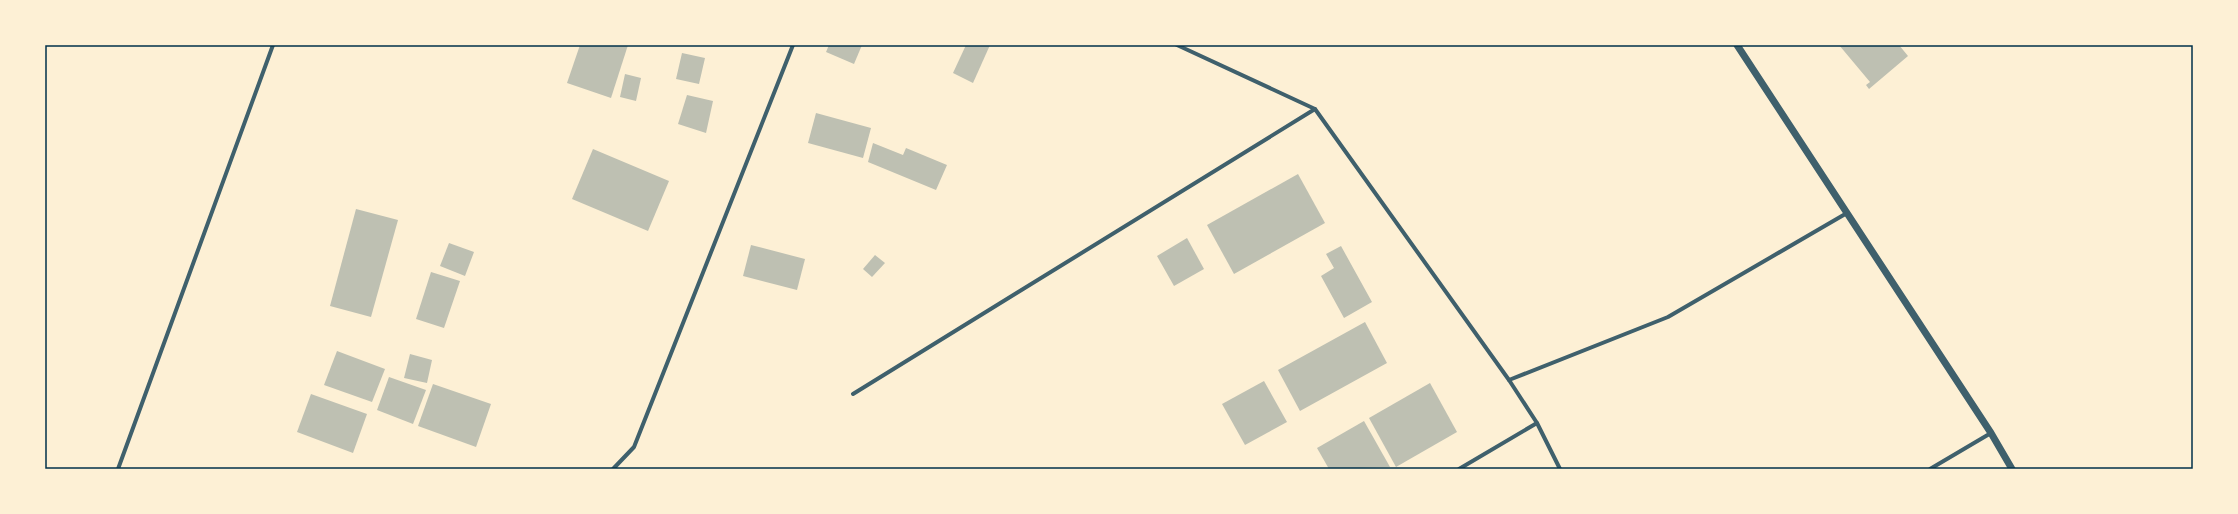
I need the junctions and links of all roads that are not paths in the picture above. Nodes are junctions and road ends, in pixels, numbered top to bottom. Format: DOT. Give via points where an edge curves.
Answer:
graph roads {
  1 [pos="273,45"];
  2 [pos="793,45"];
  3 [pos="1177,45"];
  4 [pos="1737,45"];
  5 [pos="1314,109"];
  6 [pos="1847,213"];
  7 [pos="1509,380"];
  8 [pos="853,394"];
  9 [pos="1537,423"];
  10 [pos="1991,433"];
  11 [pos="118,469"];
  12 [pos="613,469"];
  13 [pos="1459,469"];
  14 [pos="1560,469"];
  15 [pos="1930,469"];
  16 [pos="2012,469"];
  1 -- 11 [label="street"];
  2 -- 12 [label="street" via="634,447"];
  3 -- 5 [label="street"];
  4 -- 6 [label="street"];
  5 -- 7 [label="street"];
  5 -- 8 [label="street"];
  6 -- 7 [label="street" via="1668,317"];
  6 -- 10 [label="street"];
  7 -- 9 [label="street"];
  9 -- 13 [label="street"];
  9 -- 14 [label="street"];
  10 -- 15 [label="street"];
  10 -- 16 [label="street"];
}
